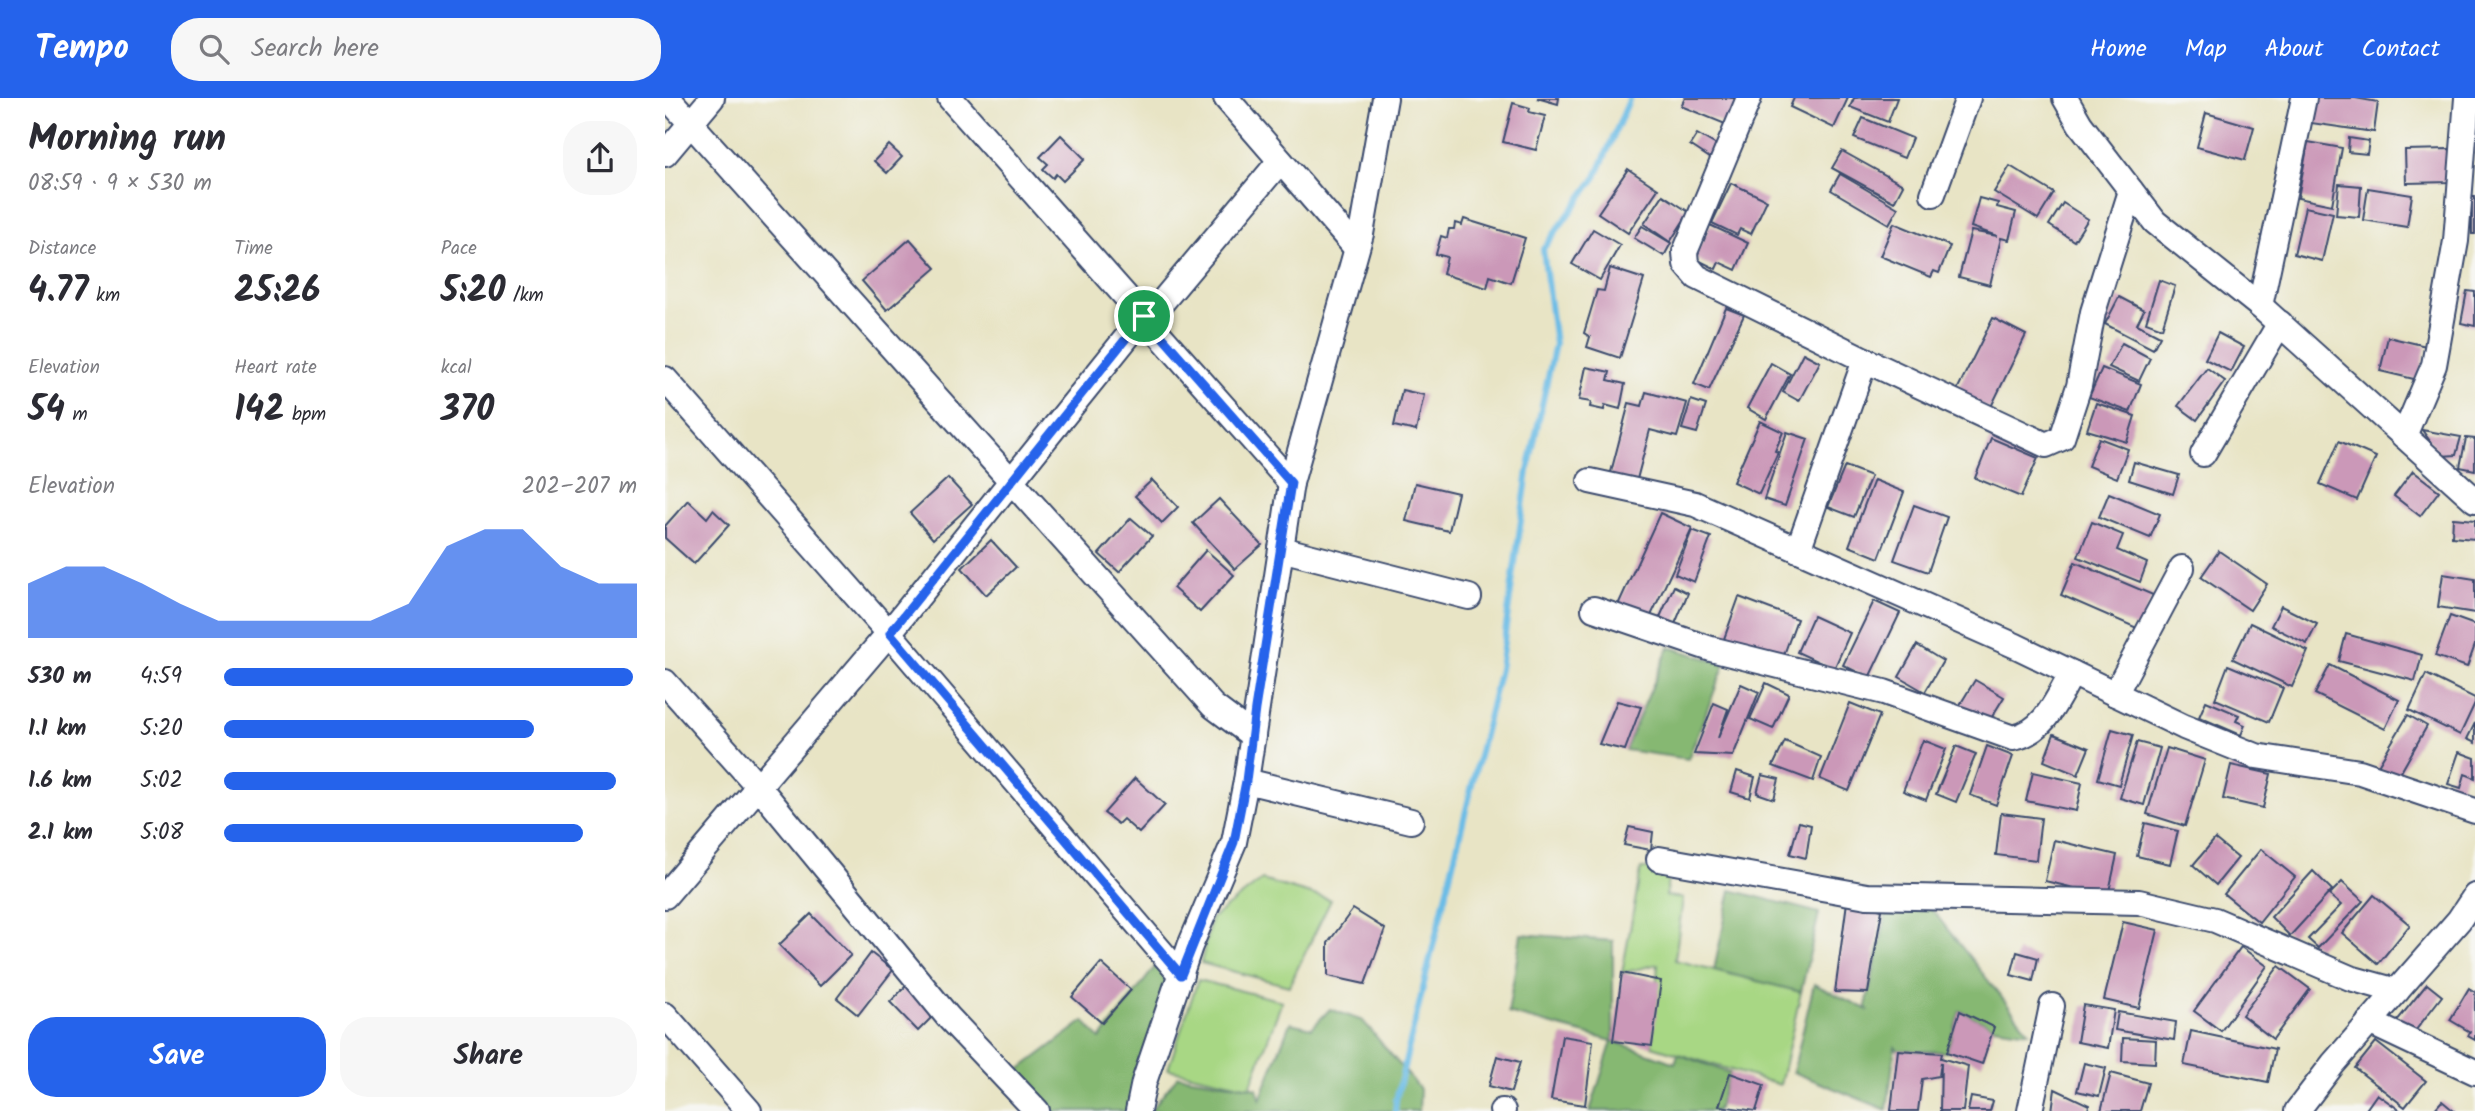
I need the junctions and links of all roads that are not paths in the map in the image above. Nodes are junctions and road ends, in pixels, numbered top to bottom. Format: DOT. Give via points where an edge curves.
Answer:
graph roads {
  1 [pos="668,98"];
  2 [pos="712,98"];
  3 [pos="950,98"];
  4 [pos="1226,98"];
  5 [pos="1385,98"];
  6 [pos="1749,98"];
  7 [pos="1968,98"];
  8 [pos="2065,98"];
  9 [pos="2304,98"];
  10 [pos="2467,98"];
  11 [pos="691,123"];
  12 [pos="665,154"];
  13 [pos="1280,161"];
  14 [pos="2131,191"];
  15 [pos="1933,194"];
  16 [pos="1356,248"];
  17 [pos="2260,306"];
  18 [pos="1145,318"];
  19 [pos="2280,323"];
  20 [pos="1864,360"];
  21 [pos="665,379"];
  22 [pos="2404,436"];
  23 [pos="2203,454"];
  24 [pos="1013,480"];
  25 [pos="1590,481"];
  26 [pos="1291,483"];
  27 [pos="2475,500"];
  28 [pos="1281,549"];
  29 [pos="1798,550"];
  30 [pos="2182,568"];
  31 [pos="1469,597"];
  32 [pos="1594,609"];
  33 [pos="890,633"];
  34 [pos="2072,673"];
  35 [pos="665,682"];
  36 [pos="2115,694"];
  37 [pos="1253,736"];
  38 [pos="1246,781"];
  39 [pos="758,786"];
  40 [pos="2475,811"];
  41 [pos="1411,821"];
  42 [pos="1659,859"];
  43 [pos="665,896"];
  44 [pos="2475,896"];
  45 [pos="2467,924"];
  46 [pos="1181,975"];
  47 [pos="2397,991"];
  48 [pos="2052,1006"];
  49 [pos="665,1015"];
  50 [pos="2369,1022"];
  51 [pos="2475,1072"];
  52 [pos="749,1111"];
  53 [pos="1037,1111"];
  54 [pos="1139,1111"];
  55 [pos="2030,1111"];
  56 [pos="2297,1111"];
  1 -- 11 [label="street"];
  2 -- 11 [label="street"];
  3 -- 18 [label="street"];
  4 -- 13 [label="street"];
  5 -- 16 [label="street"];
  6 -- 20 [label="street" via="1685,252 1686,264 1697,277"];
  7 -- 15 [label="street"];
  8 -- 14 [label="street"];
  9 -- 17 [label="street"];
  10 -- 22 [label="street" via="2456,241 2434,365"];
  11 -- 12 [label="street"];
  11 -- 24 [label="street"];
  13 -- 16 [label="street"];
  13 -- 18 [label="street"];
  14 -- 17 [label="street" via="2155,222"];
  14 -- 20 [label="street" via="2093,312 2079,386 2062,438 2046,445"];
  16 -- 26 [label="street"];
  17 -- 19 [label="street"];
  18 -- 24 [label="street"];
  18 -- 26 [label="street"];
  19 -- 22 [label="street"];
  19 -- 23 [label="street"];
  20 -- 29 [label="street"];
  21 -- 33 [label="street"];
  22 -- 27 [label="street"];
  24 -- 33 [label="street"];
  24 -- 37 [label="street" via="1213,706"];
  25 -- 29 [label="street" via="1695,504"];
  26 -- 28 [label="street"];
  28 -- 31 [label="street"];
  28 -- 37 [label="street"];
  29 -- 34 [label="street"];
  30 -- 36 [label="street"];
  32 -- 34 [label="street" via="1711,649 1884,692 2013,738 2027,736 2042,723"];
  33 -- 39 [label="street"];
  33 -- 46 [label="street"];
  34 -- 36 [label="street"];
  35 -- 39 [label="street"];
  36 -- 40 [label="street" via="2256,756 2360,772"];
  37 -- 38 [label="street"];
  38 -- 41 [label="street"];
  38 -- 46 [label="street" via="1234,842"];
  39 -- 43 [label="street"];
  39 -- 53 [label="street" via="948,1017"];
  42 -- 47 [label="street" via="1867,896 2139,902 2215,920 2350,978"];
  44 -- 45 [label="street"];
  45 -- 47 [label="street"];
  46 -- 54 [label="street" via="1144,1082"];
  47 -- 50 [label="street"];
  48 -- 55 [label="street"];
  49 -- 52 [label="street"];
  50 -- 51 [label="street"];
  50 -- 56 [label="street"];
}
